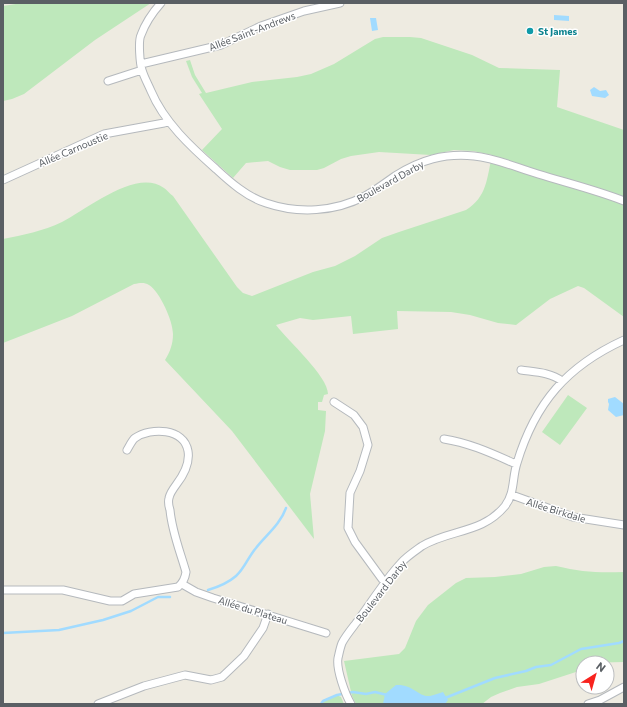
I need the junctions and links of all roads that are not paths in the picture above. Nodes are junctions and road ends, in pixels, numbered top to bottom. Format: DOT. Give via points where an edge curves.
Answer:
graph roads {
  1 [pos="161,3"];
  2 [pos="340,3"];
  3 [pos="141,67"];
  4 [pos="108,81"];
  5 [pos="168,121"];
  6 [pos="3,180"];
  7 [pos="624,201"];
  8 [pos="624,340"];
  9 [pos="521,370"];
  10 [pos="562,380"];
  11 [pos="334,402"];
  12 [pos="444,440"];
  13 [pos="127,450"];
  14 [pos="516,464"];
  15 [pos="512,495"];
  16 [pos="624,525"];
  17 [pos="386,582"];
  18 [pos="182,584"];
  19 [pos="3,590"];
  20 [pos="268,614"];
  21 [pos="326,633"];
  22 [pos="624,687"];
  23 [pos="98,704"];
  24 [pos="351,704"];
  25 [pos="588,704"];
  1 -- 3 [label="street, Boulevard Darby" via="140,37"];
  2 -- 3 [label="street, Allée Saint-Andrews" via="304,11 261,26 221,45"];
  3 -- 4 [label="street, Allée Saint-Andrews"];
  3 -- 5 [label="street, Boulevard Darby" via="154,98"];
  5 -- 6 [label="street, Allée Carnoustie" via="104,134"];
  5 -- 7 [label="street, Boulevard Darby" via="189,144 249,195 265,203 285,208 317,210 348,203 366,196 412,167 447,155 474,156 498,161"];
  8 -- 10 [label="street" via="588,359"];
  9 -- 10 [label="street" via="540,372"];
  10 -- 14 [label="street" via="538,413"];
  11 -- 17 [label="street" via="354,415 363,427 368,444 350,493 348,528 355,542"];
  12 -- 14 [label="street" via="461,442"];
  13 -- 18 [label="street" via="134,438 157,431 175,434 186,446 188,462 169,497 173,532 186,572"];
  14 -- 15 [label="street"];
  15 -- 16 [label="street, Allée Birkdale" via="573,517"];
  15 -- 17 [label="street, Boulevard Darby" via="489,521 422,546 401,562"];
  17 -- 24 [label="street, Boulevard Darby" via="342,643 338,659 341,682"];
  18 -- 19 [label="street" via="178,587 134,594 122,601 110,601 63,590"];
  18 -- 20 [label="street, Allée du Plateau" via="213,598"];
  20 -- 21 [label="street, Allée du Plateau"];
  20 -- 23 [label="street" via="263,628 244,656 222,677 211,680 186,675 144,686"];
  22 -- 25 [label="street"];
}
